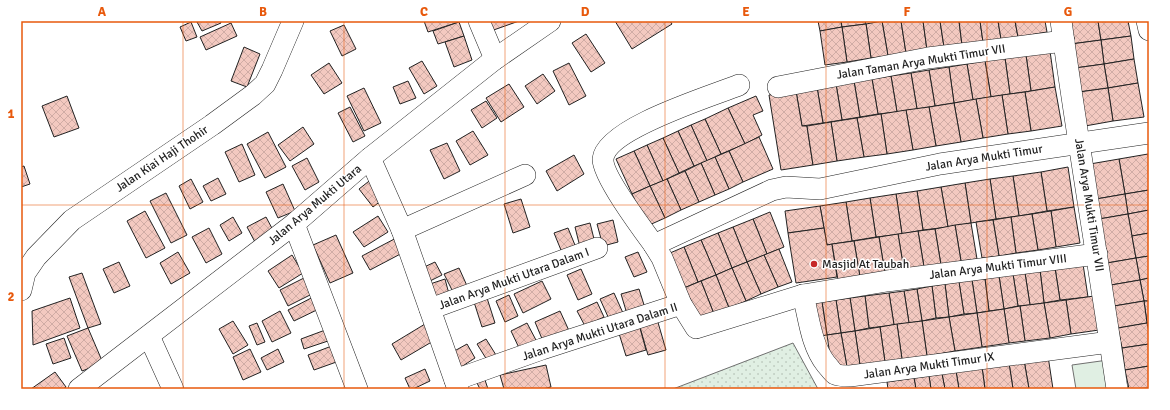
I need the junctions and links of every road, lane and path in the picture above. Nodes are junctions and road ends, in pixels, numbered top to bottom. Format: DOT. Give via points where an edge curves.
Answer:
graph roads {
  1 [pos="293,21"];
  2 [pos="479,21"];
  3 [pos="550,21"];
  4 [pos="1061,21"];
  5 [pos="1147,21"];
  6 [pos="1149,30"];
  7 [pos="1064,41"];
  8 [pos="495,59"];
  9 [pos="739,85"];
  10 [pos="778,87"];
  11 [pos="1149,133"];
  12 [pos="1079,144"];
  13 [pos="370,158"];
  14 [pos="525,175"];
  15 [pos="294,224"];
  16 [pos="402,230"];
  17 [pos="654,245"];
  18 [pos="597,248"];
  19 [pos="1097,254"];
  20 [pos="22,276"];
  21 [pos="803,295"];
  22 [pos="681,304"];
  23 [pos="430,309"];
  24 [pos="149,336"];
  25 [pos="1110,342"];
  26 [pos="864,382"];
  27 [pos="456,385"];
  28 [pos="79,389"];
  29 [pos="173,389"];
  30 [pos="357,389"];
  31 [pos="1117,389"];
  1 -- 20 [label="street, Jalan Kiai Haji Thohir" via="265,84 173,153 72,220 36,257"];
  2 -- 8 [label="street"];
  3 -- 8 [label="street, Jalan Arya Mukti Utara"];
  4 -- 7 [label="street, Jalan Arya Mukti Timur VII"];
  5 -- 6 [label="street"];
  7 -- 10 [label="street, Jalan Taman Arya Mukti Timur VII" via="928,58"];
  7 -- 12 [label="street, Jalan Arya Mukti Timur VII"];
  8 -- 13 [label="street, Jalan Arya Mukti Utara"];
  9 -- 17 [label="street" via="648,121 628,131 608,147 603,159 612,184"];
  11 -- 12 [label="street, Jalan Arya Mukti Timur"];
  12 -- 17 [label="street, Jalan Arya Mukti Timur" via="940,164 820,189 786,187 772,190"];
  12 -- 19 [label="street, Jalan Arya Mukti Timur VII"];
  13 -- 15 [label="street, Jalan Arya Mukti Utara"];
  13 -- 16 [label="street"];
  14 -- 16 [label="street"];
  15 -- 24 [label="street, Jalan Arya Mukti Utara"];
  15 -- 30 [label="street"];
  16 -- 23 [label="street"];
  17 -- 22 [label="street"];
  18 -- 23 [label="street, Jalan Arya Mukti Utara Dalam I"];
  19 -- 21 [label="street, Jalan Arya Mukti Timur VIII" via="887,281"];
  19 -- 25 [label="street, Jalan Arya Mukti Timur VII"];
  21 -- 22 [label="street, Jalan Arya Mukti Utara Dalam II" via="696,328"];
  21 -- 26 [label="street, Jalan Arya Mukti Timur IX" via="815,345 821,358 834,373"];
  22 -- 27 [label="street, Jalan Arya Mukti Utara Dalam II" via="542,349"];
  23 -- 27 [label="street"];
  24 -- 28 [label="street, Jalan Arya Mukti Utara"];
  24 -- 29 [label="street"];
  25 -- 26 [label="street, Jalan Arya Mukti Timur IX"];
  25 -- 31 [label="street, Jalan Arya Mukti Timur VII"];
}
